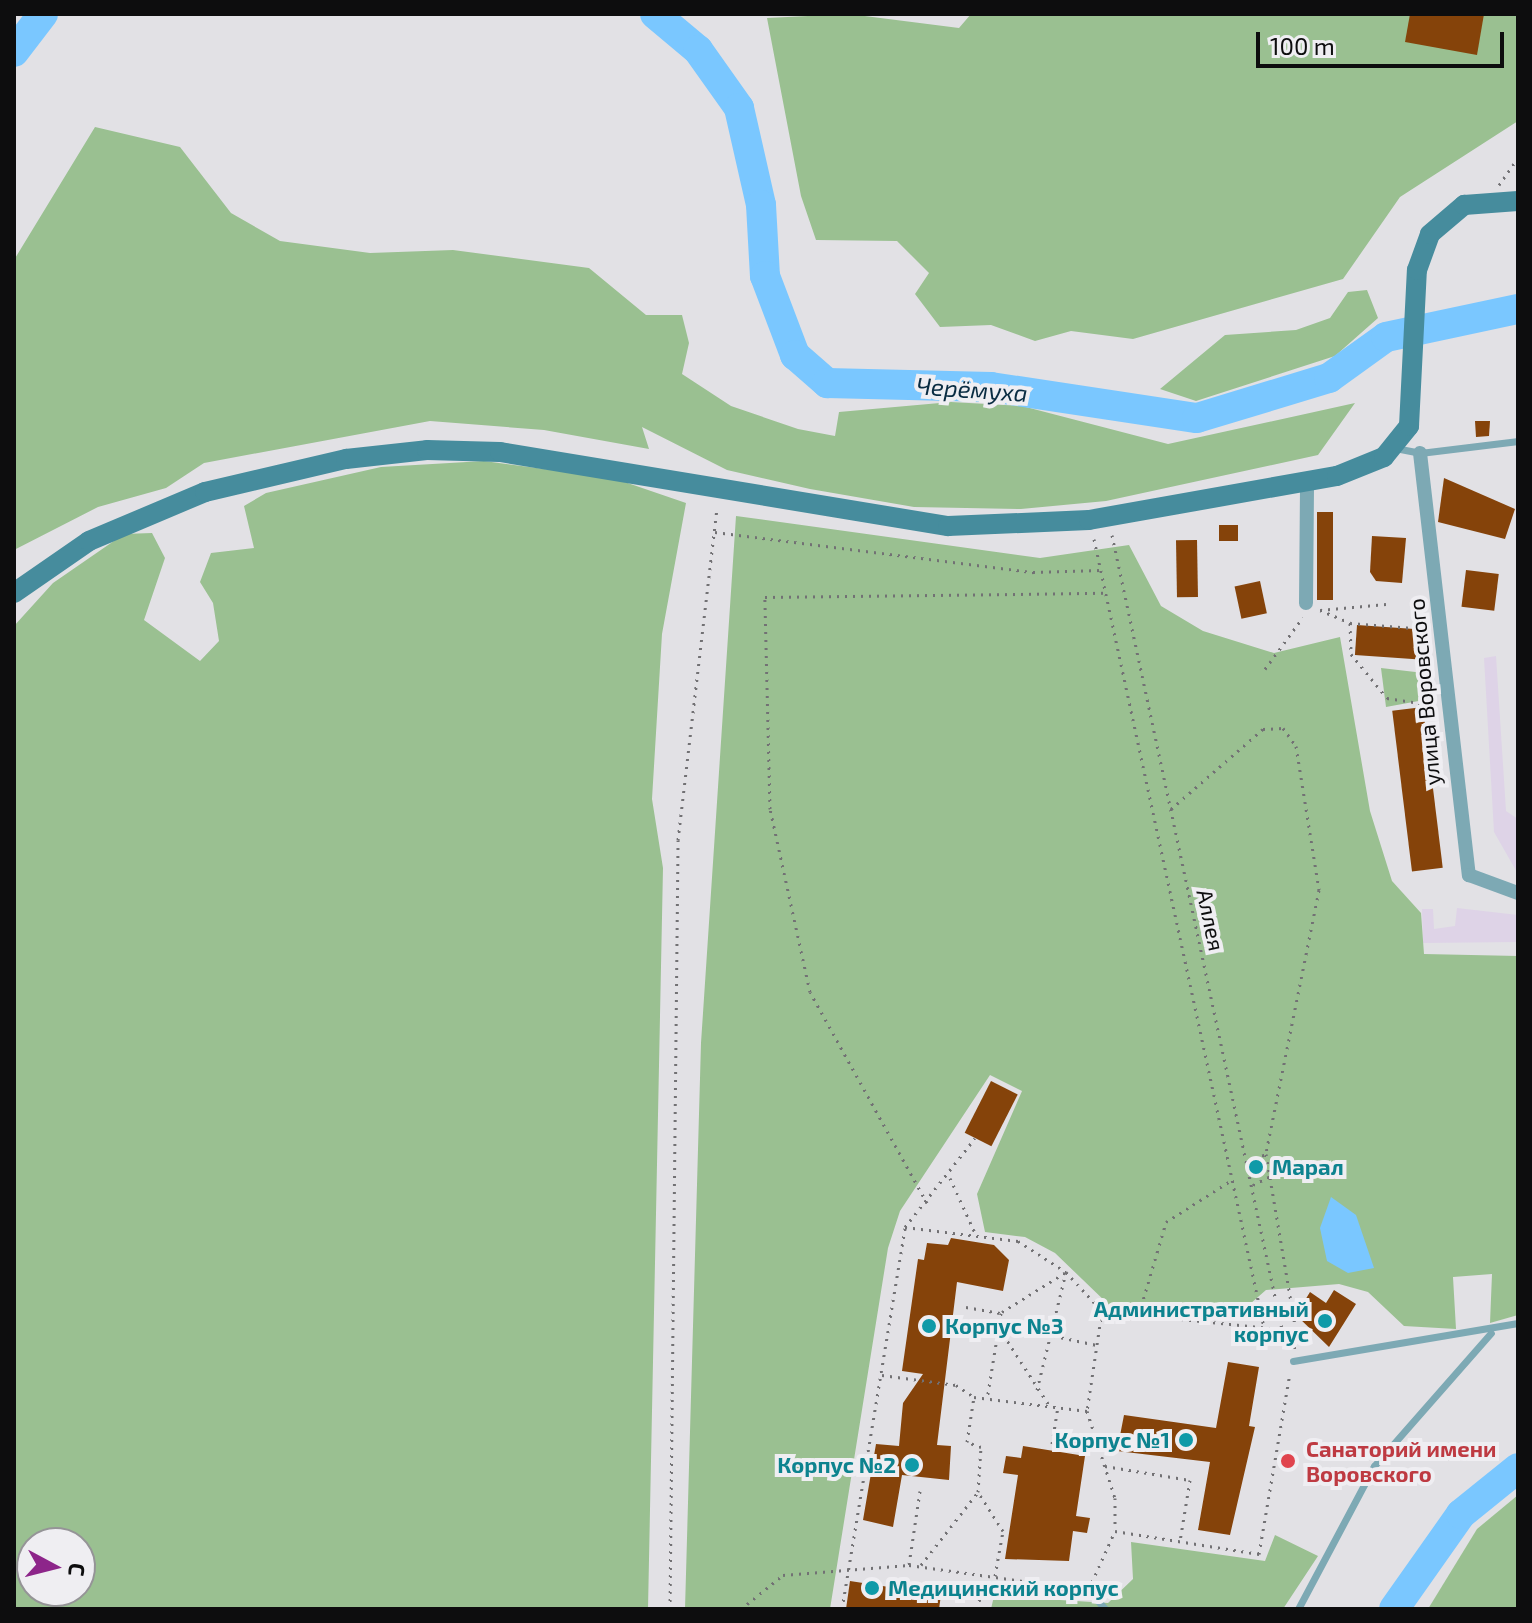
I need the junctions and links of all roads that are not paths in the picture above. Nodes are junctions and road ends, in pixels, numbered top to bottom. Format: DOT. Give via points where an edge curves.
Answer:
graph roads {
  1 [pos="1518,201"];
  2 [pos="1518,441"];
  3 [pos="1395,448"];
  4 [pos="1420,453"];
  5 [pos="1307,482"];
  6 [pos="14,593"];
  7 [pos="1313,607"];
  8 [pos="1518,893"];
  9 [pos="1518,1323"];
  10 [pos="1491,1333"];
  11 [pos="1293,1361"];
  12 [pos="1089,1591"];
  13 [pos="1105,1609"];
  14 [pos="1298,1609"];
  1 -- 3 [label="main road" via="1464,205 1440,221 1423,247 1417,278 1415,393"];
  2 -- 4 [label="lane"];
  3 -- 4 [label="lane"];
  3 -- 5 [label="main road" via="1355,471"];
  4 -- 8 [label="street, улица Воровского" via="1442,630 1444,707 1469,875"];
  5 -- 6 [label="main road" via="1099,518 948,526 500,452 346,459 147,513"];
  5 -- 7 [label="street"];
  9 -- 10 [label="lane"];
  10 -- 11 [label="lane"];
  10 -- 14 [label="lane" via="1374,1466"];
  12 -- 13 [label="lane"];
}
